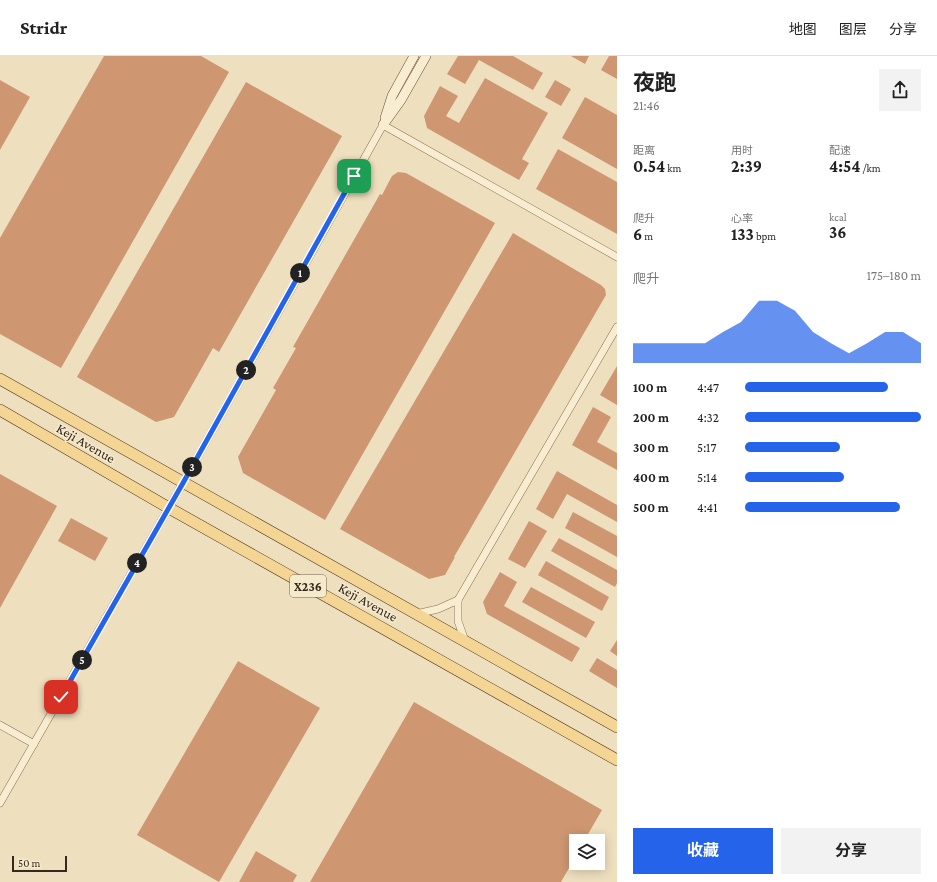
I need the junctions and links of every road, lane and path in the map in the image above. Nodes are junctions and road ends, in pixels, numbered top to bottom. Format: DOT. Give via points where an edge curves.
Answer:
graph roads {
  1 [pos="414,56"];
  2 [pos="426,56"];
  3 [pos="383,125"];
  4 [pos="617,257"];
  5 [pos="617,327"];
  6 [pos="0,379"];
  7 [pos="0,410"];
  8 [pos="183,483"];
  9 [pos="169,508"];
  10 [pos="458,600"];
  11 [pos="416,614"];
  12 [pos="465,641"];
  13 [pos="0,725"];
  14 [pos="617,727"];
  15 [pos="34,744"];
  16 [pos="617,760"];
  17 [pos="0,803"];
  1 -- 3 [label="street" via="392,96"];
  2 -- 3 [label="street" via="401,100"];
  3 -- 4 [label="street"];
  3 -- 8 [label="street"];
  5 -- 10 [label="street"];
  6 -- 8 [label="main road, Keji Avenue / X236"];
  7 -- 9 [label="main road, Keji Avenue / X236"];
  8 -- 9 [label="street"];
  8 -- 11 [label="main road, Keji Avenue / X236"];
  9 -- 15 [label="street"];
  9 -- 16 [label="main road, Keji Avenue / X236"];
  10 -- 11 [label="street" via="438,609"];
  10 -- 12 [label="street" via="458,620"];
  11 -- 12 [label="main road, Keji Avenue / X236"];
  12 -- 14 [label="main road, Keji Avenue / X236"];
  13 -- 15 [label="street"];
  15 -- 17 [label="street"];
}
